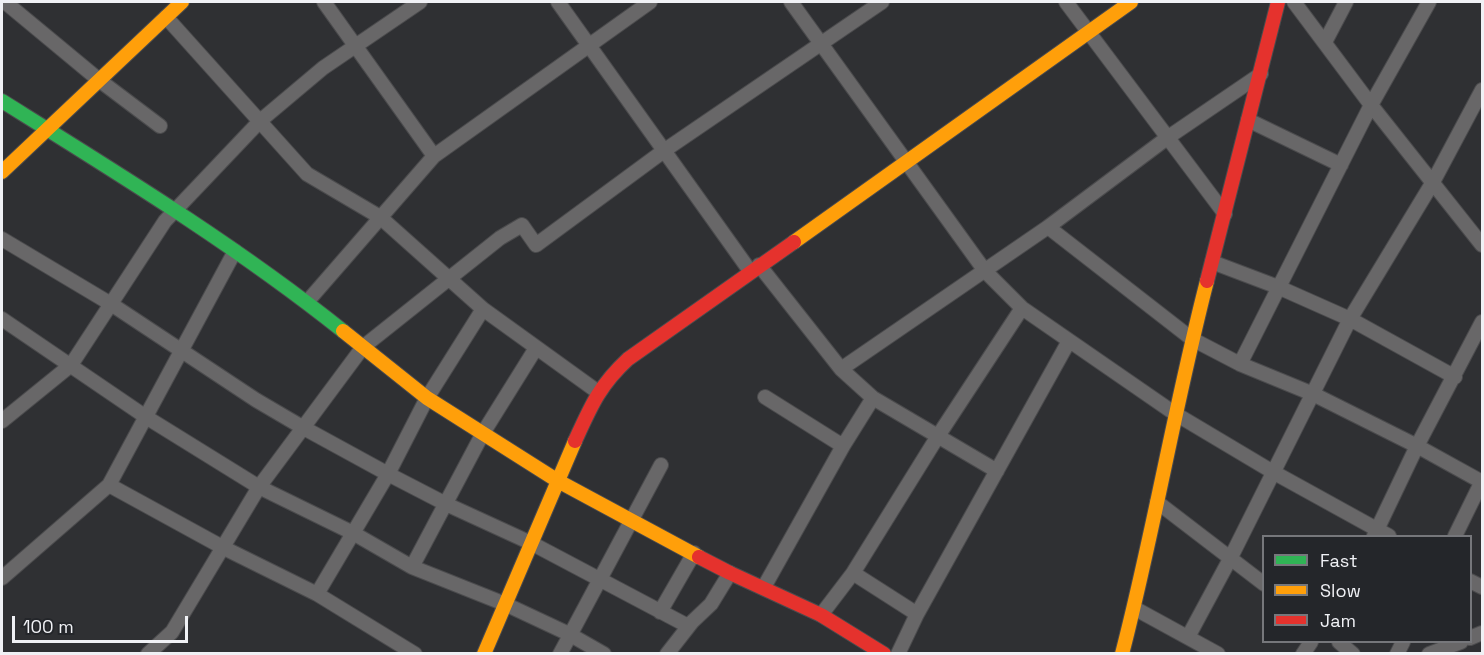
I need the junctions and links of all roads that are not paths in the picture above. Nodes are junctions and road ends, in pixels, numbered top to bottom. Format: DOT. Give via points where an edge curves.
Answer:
graph roads {
  1 [pos="5,2"];
  2 [pos="182,2"];
  3 [pos="324,2"];
  4 [pos="420,2"];
  5 [pos="558,2"];
  6 [pos="650,2"];
  7 [pos="791,2"];
  8 [pos="882,2"];
  9 [pos="1066,2"];
  10 [pos="1131,2"];
  11 [pos="1278,2"];
  12 [pos="1294,2"];
  13 [pos="1346,2"];
  14 [pos="1429,2"];
  15 [pos="166,17"];
  16 [pos="1089,32"];
  17 [pos="1325,42"];
  18 [pos="821,44"];
  19 [pos="356,46"];
  20 [pos="589,46"];
  21 [pos="1261,74"];
  22 [pos="99,80"];
  23 [pos="1482,90"];
  24 [pos="2,101"];
  25 [pos="1371,105"];
  26 [pos="1479,106"];
  27 [pos="1248,120"];
  28 [pos="260,121"];
  29 [pos="160,126"];
  30 [pos="47,129"];
  31 [pos="1167,138"];
  32 [pos="665,150"];
  33 [pos="434,156"];
  34 [pos="905,162"];
  35 [pos="1341,165"];
  36 [pos="2,172"];
  37 [pos="1433,182"];
  38 [pos="176,209"];
  39 [pos="1225,214"];
  40 [pos="380,218"];
  41 [pos="1048,227"];
  42 [pos="2,239"];
  43 [pos="1482,245"];
  44 [pos="235,251"];
  45 [pos="1212,262"];
  46 [pos="755,268"];
  47 [pos="985,271"];
  48 [pos="450,280"];
  49 [pos="1278,287"];
  50 [pos="308,302"];
  51 [pos="111,304"];
  52 [pos="1022,308"];
  53 [pos="483,309"];
  54 [pos="2,319"];
  55 [pos="1350,319"];
  56 [pos="1482,322"];
  57 [pos="1192,339"];
  58 [pos="1069,341"];
  59 [pos="363,347"];
  60 [pos="536,348"];
  61 [pos="181,351"];
  62 [pos="1240,364"];
  63 [pos="71,365"];
  64 [pos="841,369"];
  65 [pos="1455,377"];
  66 [pos="598,392"];
  67 [pos="1313,394"];
  68 [pos="765,397"];
  69 [pos="427,398"];
  70 [pos="873,398"];
  71 [pos="1174,413"];
  72 [pos="146,417"];
  73 [pos="2,421"];
  74 [pos="302,427"];
  75 [pos="483,433"];
  76 [pos="938,436"];
  77 [pos="843,446"];
  78 [pos="1418,446"];
  79 [pos="661,465"];
  80 [pos="997,471"];
  81 [pos="1274,472"];
  82 [pos="388,474"];
  83 [pos="558,481"];
  84 [pos="1482,482"];
  85 [pos="109,485"];
  86 [pos="259,487"];
  87 [pos="1157,502"];
  88 [pos="446,504"];
  89 [pos="632,519"];
  90 [pos="353,534"];
  91 [pos="1380,534"];
  92 [pos="1456,535"];
  93 [pos="531,543"];
  94 [pos="224,548"];
  95 [pos="694,553"];
  96 [pos="1230,559"];
  97 [pos="412,567"];
  98 [pos="730,573"];
  99 [pos="853,573"];
  100 [pos="2,578"];
  101 [pos="599,579"];
  102 [pos="1262,583"];
  103 [pos="764,587"];
  104 [pos="317,594"];
  105 [pos="505,604"];
  106 [pos="1134,608"];
  107 [pos="660,612"];
  108 [pos="917,614"];
  109 [pos="821,615"];
  110 [pos="688,626"];
  111 [pos="569,634"];
  112 [pos="1188,637"];
  113 [pos="1339,643"];
  114 [pos="1458,643"];
  115 [pos="670,649"];
  116 [pos="148,654"];
  117 [pos="415,654"];
  118 [pos="484,654"];
  119 [pos="560,654"];
  120 [pos="604,654"];
  121 [pos="685,654"];
  122 [pos="884,654"];
  123 [pos="898,654"];
  124 [pos="1122,654"];
  125 [pos="1218,654"];
  126 [pos="1353,654"];
  127 [pos="1429,654"];
  1 -- 22 [label="street"];
  2 -- 15 [label="street"];
  3 -- 19 [label="street"];
  4 -- 19 [label="street"];
  5 -- 20 [label="street"];
  6 -- 20 [label="street"];
  7 -- 18 [label="street"];
  8 -- 18 [label="street"];
  9 -- 16 [label="street"];
  10 -- 16 [label="street"];
  11 -- 21 [label="street"];
  12 -- 17 [label="street"];
  13 -- 17 [label="street"];
  14 -- 25 [label="street"];
  15 -- 22 [label="street"];
  15 -- 28 [label="street"];
  16 -- 31 [label="street"];
  16 -- 34 [label="street"];
  17 -- 25 [label="street"];
  18 -- 32 [label="street"];
  18 -- 34 [label="street"];
  19 -- 28 [label="street"];
  19 -- 33 [label="street"];
  20 -- 32 [label="street"];
  20 -- 33 [label="street"];
  21 -- 27 [label="street"];
  21 -- 31 [label="street"];
  22 -- 29 [label="street"];
  22 -- 30 [label="street"];
  23 -- 26 [label="street"];
  24 -- 30 [label="street"];
  25 -- 35 [label="street"];
  25 -- 37 [label="street"];
  26 -- 37 [label="street"];
  27 -- 35 [label="street"];
  27 -- 39 [label="street"];
  28 -- 38 [label="street"];
  28 -- 40 [label="street" via="307,174"];
  30 -- 36 [label="street"];
  30 -- 38 [label="street"];
  31 -- 39 [label="street"];
  31 -- 41 [label="street"];
  32 -- 46 [label="street"];
  32 -- 48 [label="street" via="536,245 522,225 500,238"];
  33 -- 40 [label="street"];
  34 -- 46 [label="street"];
  34 -- 47 [label="street"];
  35 -- 49 [label="street"];
  37 -- 43 [label="street"];
  37 -- 55 [label="street"];
  38 -- 44 [label="street"];
  38 -- 51 [label="street"];
  39 -- 45 [label="street"];
  40 -- 48 [label="street"];
  40 -- 50 [label="street"];
  41 -- 47 [label="street"];
  41 -- 57 [label="street"];
  42 -- 51 [label="street"];
  44 -- 50 [label="street"];
  44 -- 61 [label="street"];
  45 -- 49 [label="street"];
  45 -- 57 [label="street"];
  46 -- 64 [label="street"];
  46 -- 66 [label="street" via="628,358"];
  47 -- 52 [label="street"];
  47 -- 64 [label="street"];
  48 -- 53 [label="street"];
  48 -- 59 [label="street"];
  49 -- 55 [label="street"];
  49 -- 62 [label="street"];
  50 -- 59 [label="street"];
  51 -- 61 [label="street"];
  51 -- 63 [label="street"];
  52 -- 58 [label="street"];
  52 -- 76 [label="street"];
  53 -- 60 [label="street"];
  53 -- 69 [label="street"];
  54 -- 63 [label="street"];
  55 -- 65 [label="street"];
  55 -- 67 [label="street"];
  56 -- 65 [label="street"];
  57 -- 62 [label="street"];
  57 -- 71 [label="street"];
  58 -- 71 [label="street"];
  58 -- 80 [label="street"];
  59 -- 69 [label="street"];
  59 -- 74 [label="street"];
  60 -- 66 [label="street"];
  60 -- 75 [label="street"];
  61 -- 72 [label="street"];
  61 -- 74 [label="street"];
  62 -- 67 [label="street"];
  63 -- 72 [label="street"];
  63 -- 73 [label="street"];
  64 -- 70 [label="street"];
  65 -- 78 [label="street"];
  66 -- 83 [label="street"];
  67 -- 78 [label="street"];
  67 -- 81 [label="street"];
  68 -- 77 [label="street"];
  69 -- 75 [label="street"];
  69 -- 82 [label="street"];
  70 -- 76 [label="street"];
  70 -- 77 [label="street"];
  71 -- 81 [label="street"];
  71 -- 87 [label="street"];
  72 -- 85 [label="street"];
  72 -- 86 [label="street"];
  74 -- 82 [label="street"];
  74 -- 86 [label="street"];
  75 -- 83 [label="street"];
  75 -- 88 [label="street"];
  76 -- 80 [label="street"];
  76 -- 99 [label="street"];
  77 -- 103 [label="street"];
  78 -- 84 [label="street"];
  78 -- 91 [label="street"];
  79 -- 89 [label="street"];
  80 -- 108 [label="street"];
  81 -- 91 [label="street"];
  81 -- 96 [label="street"];
  82 -- 88 [label="street"];
  82 -- 90 [label="street"];
  83 -- 89 [label="street"];
  83 -- 93 [label="street"];
  84 -- 92 [label="street"];
  85 -- 94 [label="street"];
  85 -- 100 [label="street"];
  86 -- 90 [label="street"];
  86 -- 94 [label="street"];
  87 -- 96 [label="street"];
  87 -- 106 [label="street"];
  88 -- 93 [label="street"];
  88 -- 97 [label="street"];
  89 -- 95 [label="street"];
  89 -- 101 [label="street"];
  90 -- 97 [label="street"];
  90 -- 104 [label="street"];
  93 -- 101 [label="street"];
  93 -- 105 [label="street"];
  94 -- 104 [label="street"];
  94 -- 116 [label="street" via="172,632"];
  95 -- 98 [label="street"];
  95 -- 107 [label="street"];
  96 -- 102 [label="street"];
  96 -- 112 [label="street"];
  97 -- 105 [label="street"];
  98 -- 103 [label="street"];
  98 -- 110 [label="street" via="711,604"];
  99 -- 108 [label="street"];
  99 -- 109 [label="street"];
  101 -- 107 [label="street"];
  101 -- 111 [label="street"];
  103 -- 109 [label="street"];
  104 -- 117 [label="street"];
  105 -- 111 [label="street"];
  105 -- 118 [label="street"];
  106 -- 112 [label="street"];
  106 -- 124 [label="street"];
  107 -- 110 [label="street"];
  108 -- 123 [label="street"];
  109 -- 122 [label="street"];
  110 -- 115 [label="street"];
  111 -- 119 [label="street"];
  111 -- 120 [label="street"];
  112 -- 125 [label="street"];
  113 -- 126 [label="street"];
  114 -- 127 [label="street"];
  115 -- 121 [label="street"];
}
